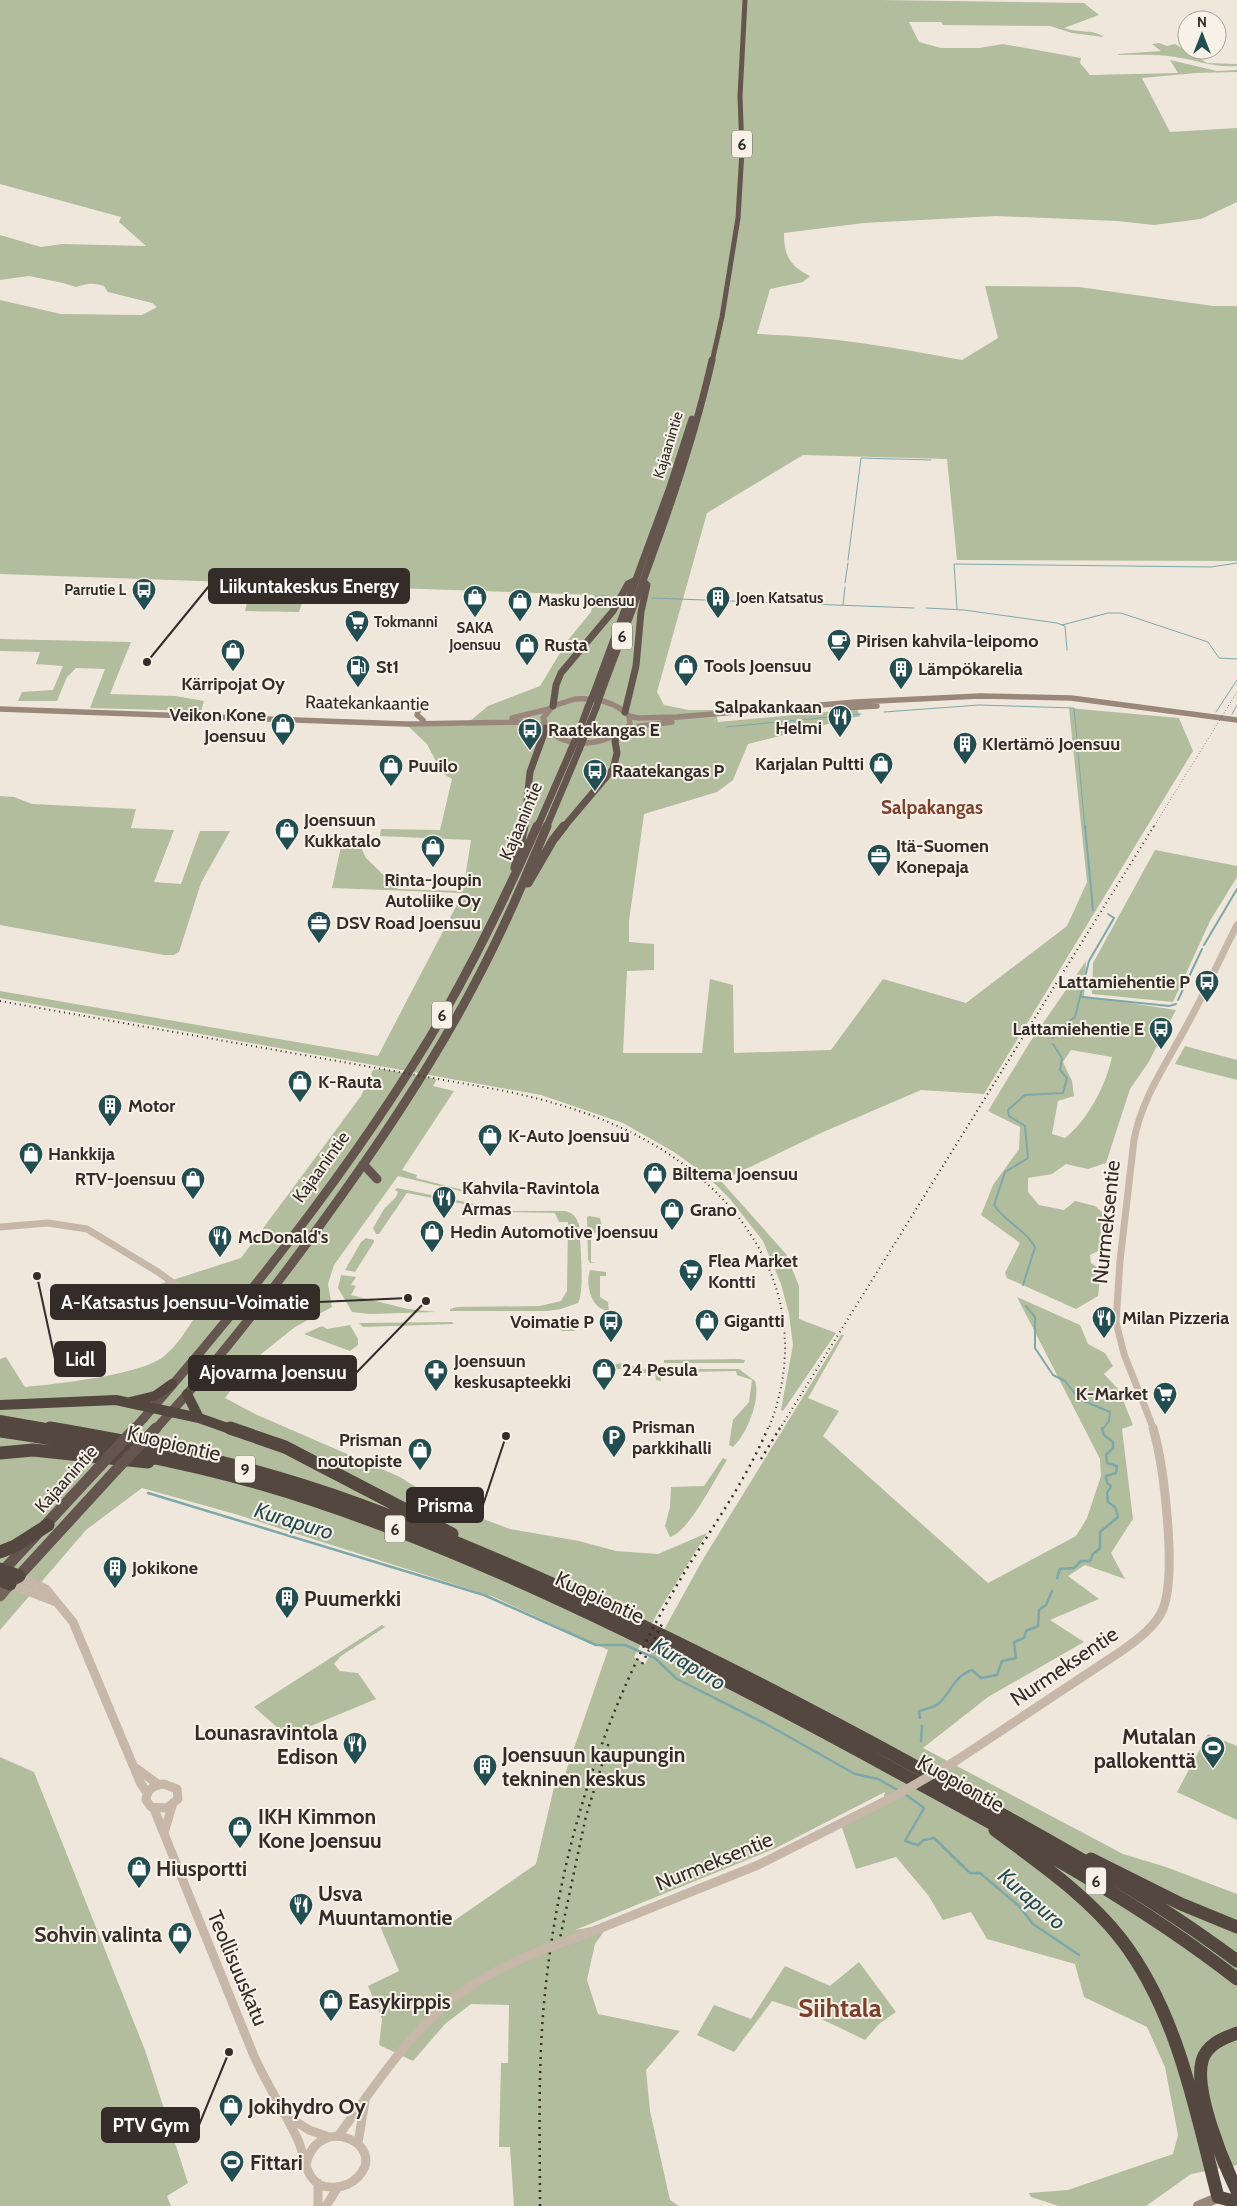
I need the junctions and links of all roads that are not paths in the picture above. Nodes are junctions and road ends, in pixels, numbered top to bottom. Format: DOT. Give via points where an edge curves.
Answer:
graph roads {
  1 [pos="745,0"];
  2 [pos="640,579"];
  3 [pos="1123,704"];
  4 [pos="551,707"];
  5 [pos="419,708"];
  6 [pos="0,709"];
  7 [pos="627,714"];
  8 [pos="184,715"];
  9 [pos="423,720"];
  10 [pos="1237,720"];
  11 [pos="546,727"];
  12 [pos="621,734"];
  13 [pos="511,897"];
  14 [pos="1237,925"];
  15 [pos="363,1164"];
  16 [pos="376,1179"];
  17 [pos="0,1227"];
  18 [pos="180,1288"];
  19 [pos="195,1299"];
  20 [pos="234,1311"];
  21 [pos="252,1316"];
  22 [pos="223,1325"];
  23 [pos="172,1384"];
  24 [pos="188,1394"];
  25 [pos="129,1403"];
  26 [pos="0,1405"];
  27 [pos="152,1409"];
  28 [pos="172,1411"];
  29 [pos="199,1418"];
  30 [pos="0,1420"];
  31 [pos="0,1431"];
  32 [pos="0,1453"];
  33 [pos="233,1477"];
  34 [pos="48,1525"];
  35 [pos="0,1552"];
  36 [pos="480,1553"];
  37 [pos="5,1576"];
  38 [pos="0,1596"];
  39 [pos="136,1768"];
  40 [pos="159,1784"];
  41 [pos="147,1793"];
  42 [pos="946,1798"];
  43 [pos="172,1806"];
  44 [pos="154,1809"];
  45 [pos="164,1834"];
  46 [pos="1071,1853"];
  47 [pos="1237,1927"];
  48 [pos="1237,1962"];
  49 [pos="1237,1979"];
  50 [pos="1237,2033"];
  51 [pos="366,2100"];
  52 [pos="284,2114"];
  53 [pos="334,2136"];
  54 [pos="358,2143"];
  55 [pos="306,2164"];
  56 [pos="318,2183"];
  57 [pos="338,2187"];
  58 [pos="1233,2199"];
  59 [pos="318,2206"];
  60 [pos="326,2206"];
  61 [pos="1198,2206"];
  1 -- 2 [label="highway, Kajaanintie / 6" via="740,96 742,151 734,254 699,418 676,492"];
  2 -- 4 [label="highway" via="628,584 613,611 561,673"];
  2 -- 7 [label="highway" via="646,585"];
  2 -- 13 [label="highway, Kajaanintie / 6, bridge" via="575,750"];
  3 -- 7 [label="main road" via="1071,698 980,696 856,702 677,717 638,718"];
  3 -- 10 [label="main road"];
  3 -- 12 [label="main road, Raatekankaantie" via="1020,701 913,703 664,723 640,726"];
  4 -- 7 [label="main road, Raatekankaantie" via="568,700 594,699 609,702"];
  4 -- 9 [label="main road, Raatekankaantie" via="515,718"];
  4 -- 11 [label="main road" via="543,718"];
  5 -- 9 [label="main road" via="417,715"];
  6 -- 8 [label="main road, Raatekankaantie"];
  7 -- 12 [label="main road" via="630,724"];
  8 -- 9 [label="main road, Raatekankaantie"];
  8 -- 11 [label="main road, Raatekankaantie" via="406,724 529,722"];
  11 -- 12 [label="main road, Raatekankaantie" via="560,738 577,742 600,742"];
  11 -- 13 [label="highway, 6" via="530,772 526,824"];
  12 -- 13 [label="highway" via="615,741 617,753 613,769 554,840 522,896"];
  13 -- 15 [label="highway, Kajaanintie / 6" via="492,952 418,1081"];
  13 -- 20 [label="highway, Kajaanintie / 6" via="397,1090 329,1188"];
  14 -- 51 [label="street, Nurmeksentie, bridge" via="1145,1100 1134,1135 1123,1224 1117,1327 1138,1394 1154,1429 1160,1459 1168,1583 1162,1610 1148,1629 1123,1650 956,1760 841,1826 758,1865 537,1952 485,1977 417,2032"];
  15 -- 16 [label="highway"];
  15 -- 21 [label="highway, Kajaanintie / 6"];
  17 -- 18 [label="street" via="48,1223 87,1229"];
  18 -- 19 [label="street"];
  18 -- 20 [label="street"];
  19 -- 20 [label="street"];
  19 -- 22 [label="street" via="211,1310"];
  20 -- 21 [label="street"];
  20 -- 22 [label="highway, Kajaanintie / 6"];
  21 -- 24 [label="highway, Kajaanintie / 6"];
  22 -- 23 [label="highway, Kajaanintie / 6"];
  23 -- 25 [label="highway" via="154,1396"];
  23 -- 27 [label="highway, Kajaanintie / 6"];
  24 -- 28 [label="highway, Kajaanintie / 6"];
  24 -- 29 [label="highway"];
  25 -- 26 [label="highway" via="91,1401"];
  25 -- 27 [label="highway"];
  27 -- 28 [label="highway"];
  27 -- 34 [label="highway, Kajaanintie / 6, bridge"];
  28 -- 29 [label="highway, 6"];
  28 -- 37 [label="highway, Kajaanintie / 6, bridge" via="116,1470"];
  29 -- 36 [label="highway, 6" via="285,1447 466,1541"];
  30 -- 36 [label="highway, Kuopiontie / 9" via="132,1442 273,1476 377,1510"];
  31 -- 33 [label="highway, Kuopiontie / 6" via="127,1451"];
  32 -- 33 [label="highway, 6" via="33,1450 77,1454"];
  33 -- 42 [label="highway, Kuopiontie / 6" via="293,1493 371,1520 551,1596 786,1710"];
  34 -- 35 [label="highway, 6"];
  34 -- 37 [label="highway, Kajaanintie / 6"];
  36 -- 46 [label="highway, Kuopiontie / 6" via="608,1609 807,1707"];
  37 -- 38 [label="main road, Kajaanintie"];
  37 -- 39 [label="street" via="56,1602 74,1622"];
  39 -- 40 [label="street"];
  39 -- 41 [label="street"];
  40 -- 41 [label="street"];
  40 -- 43 [label="street" via="169,1784 177,1789 179,1798"];
  41 -- 44 [label="street" via="147,1803"];
  42 -- 49 [label="highway, Kuopiontie / 6" via="1086,1875 1202,1950"];
  42 -- 58 [label="highway" via="985,1822 1066,1883 1103,1919 1142,1969 1158,1997"];
  43 -- 44 [label="street"];
  43 -- 45 [label="street"];
  44 -- 45 [label="street, Teollisuuskatu"];
  45 -- 52 [label="street, Teollisuuskatu" via="267,2084"];
  46 -- 47 [label="highway" via="1098,1861 1181,1904"];
  46 -- 48 [label="highway, Kuopiontie / 6" via="1191,1926"];
  50 -- 58 [label="highway" via="1216,2042 1208,2050 1200,2074"];
  51 -- 53 [label="street, Nurmeksentie"];
  51 -- 54 [label="street, Nurmeksentie"];
  52 -- 53 [label="street, Teollisuuskatu" via="309,2130"];
  52 -- 55 [label="street, Teollisuuskatu"];
  53 -- 54 [label="street"];
  53 -- 55 [label="street" via="315,2144 309,2151"];
  54 -- 57 [label="street" via="365,2164 353,2181"];
  55 -- 56 [label="street" via="308,2173"];
  56 -- 57 [label="street"];
  56 -- 59 [label="street"];
  57 -- 60 [label="street"];
  58 -- 61 [label="main road"];
}
